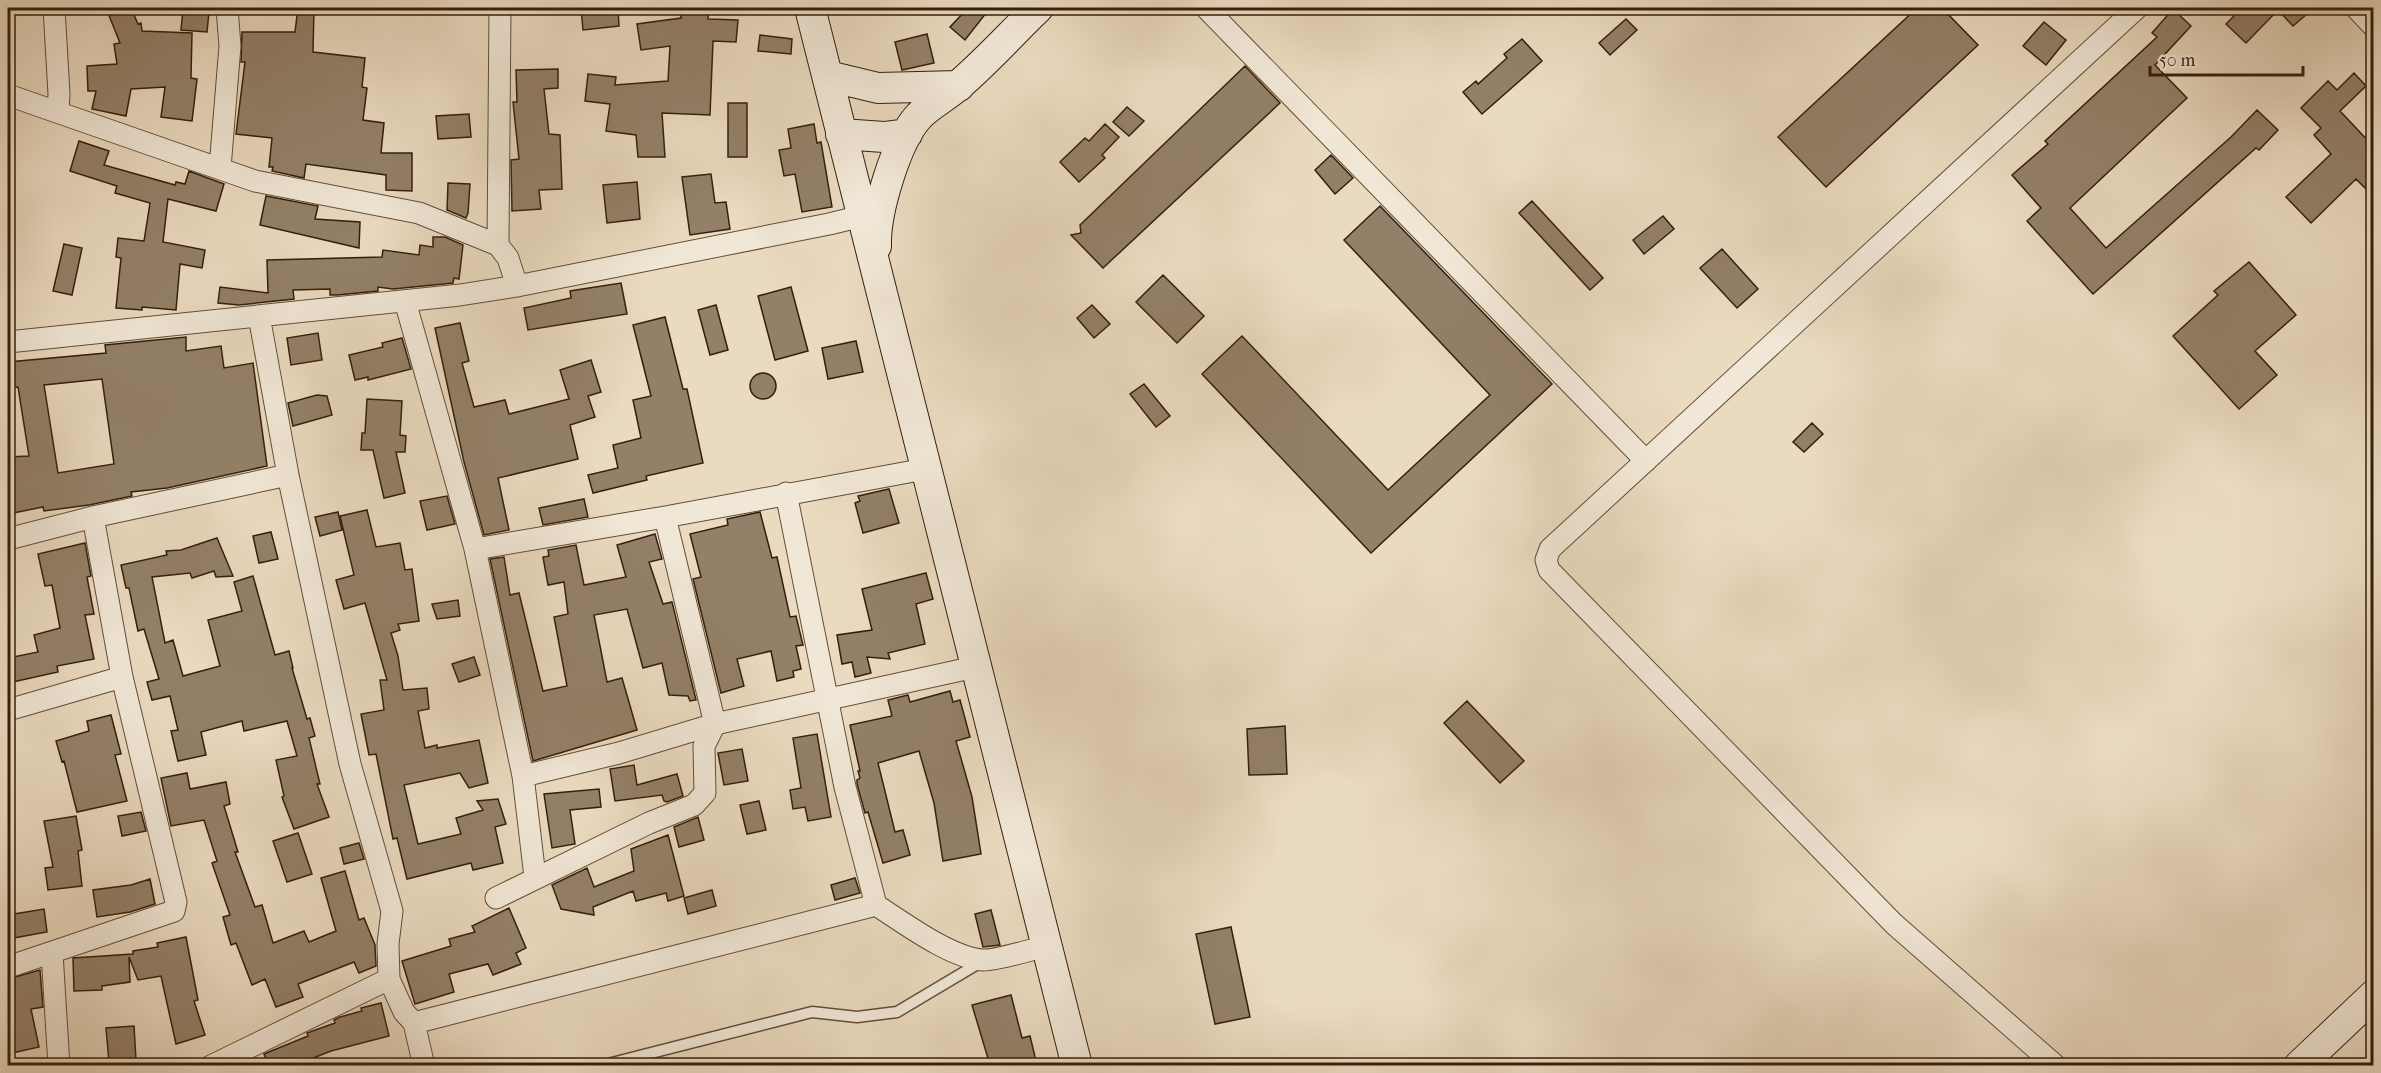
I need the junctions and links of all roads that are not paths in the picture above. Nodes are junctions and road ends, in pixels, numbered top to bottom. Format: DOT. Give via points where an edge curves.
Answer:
graph roads {
  1 [pos="54,8"];
  2 [pos="227,8"];
  3 [pos="500,8"];
  4 [pos="810,8"];
  5 [pos="1038,8"];
  6 [pos="1206,8"];
  7 [pos="2137,8"];
  8 [pos="2356,8"];
  9 [pos="2373,27"];
  10 [pos="828,76"];
  11 [pos="959,86"];
  12 [pos="8,94"];
  13 [pos="58,111"];
  14 [pos="841,134"];
  15 [pos="907,134"];
  16 [pos="220,168"];
  17 [pos="862,216"];
  18 [pos="498,245"];
  19 [pos="876,272"];
  20 [pos="517,286"];
  21 [pos="405,301"];
  22 [pos="260,316"];
  23 [pos="8,342"];
  24 [pos="1646,461"];
  25 [pos="925,469"];
  26 [pos="288,475"];
  27 [pos="786,493"];
  28 [pos="93,517"];
  29 [pos="665,517"];
  30 [pos="8,539"];
  31 [pos="475,549"];
  32 [pos="975,667"];
  33 [pos="122,677"];
  34 [pos="827,699"];
  35 [pos="8,710"];
  36 [pos="715,724"];
  37 [pos="523,776"];
  38 [pos="535,877"];
  39 [pos="496,898"];
  40 [pos="876,905"];
  41 [pos="1047,946"];
  42 [pos="52,953"];
  43 [pos="984,960"];
  44 [pos="8,967"];
  45 [pos="389,978"];
  46 [pos="2373,995"];
  47 [pos="414,1023"];
  48 [pos="59,1065"];
  49 [pos="211,1065"];
  50 [pos="424,1065"];
  51 [pos="600,1065"];
  52 [pos="1077,1065"];
  53 [pos="2056,1065"];
  54 [pos="2299,1065"];
  1 -- 13 [label="street"];
  2 -- 16 [label="street" via="230,46"];
  3 -- 18 [label="street"];
  4 -- 10 [label="street"];
  5 -- 11 [label="street"];
  6 -- 24 [label="street"];
  7 -- 24 [label="street"];
  8 -- 9 [label="street"];
  10 -- 11 [label="street" via="878,88"];
  10 -- 14 [label="street"];
  11 -- 15 [label="street" via="919,116"];
  12 -- 13 [label="street"];
  13 -- 16 [label="street"];
  14 -- 15 [label="street"];
  14 -- 17 [label="street"];
  15 -- 19 [label="street" via="891,171 880,212"];
  16 -- 18 [label="street" via="255,180 419,213"];
  17 -- 19 [label="street"];
  17 -- 20 [label="street"];
  18 -- 20 [label="street" via="508,258"];
  19 -- 25 [label="street"];
  20 -- 21 [label="street"];
  21 -- 22 [label="street"];
  21 -- 31 [label="street"];
  22 -- 23 [label="street"];
  22 -- 26 [label="street"];
  24 -- 53 [label="street" via="1551,549 1546,560 1549,570 1894,924"];
  25 -- 27 [label="street"];
  25 -- 32 [label="street"];
  26 -- 28 [label="street"];
  26 -- 45 [label="street" via="350,764 392,911 387,944"];
  27 -- 29 [label="street"];
  27 -- 34 [label="street"];
  28 -- 30 [label="street"];
  28 -- 33 [label="street"];
  29 -- 31 [label="street"];
  29 -- 36 [label="street"];
  31 -- 37 [label="street"];
  32 -- 34 [label="street"];
  32 -- 41 [label="street"];
  33 -- 35 [label="street"];
  33 -- 42 [label="street" via="176,902 174,911"];
  34 -- 36 [label="street"];
  34 -- 40 [label="street" via="844,787"];
  36 -- 37 [label="street"];
  36 -- 38 [label="street" via="704,746 705,793 694,805"];
  37 -- 38 [label="street"];
  38 -- 39 [label="street"];
  40 -- 43 [label="street" via="957,953"];
  40 -- 47 [label="street"];
  41 -- 43 [label="street"];
  41 -- 52 [label="street"];
  42 -- 44 [label="street"];
  42 -- 48 [label="street"];
  43 -- 51 [label="lane" via="897,1012 857,1017 812,1012"];
  45 -- 47 [label="street" via="404,1012"];
  45 -- 49 [label="street"];
  46 -- 54 [label="street"];
  47 -- 50 [label="street"];
}
